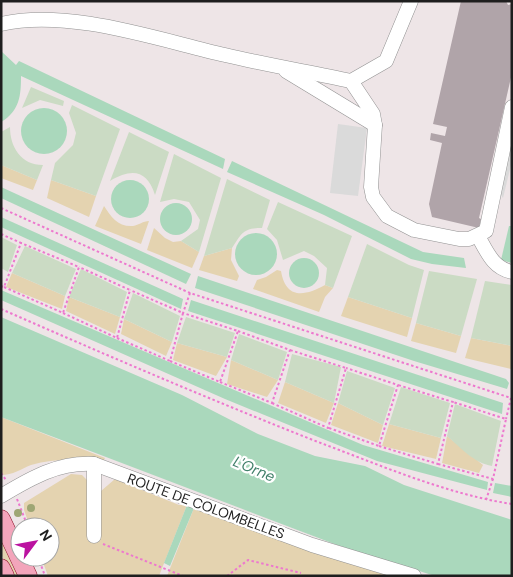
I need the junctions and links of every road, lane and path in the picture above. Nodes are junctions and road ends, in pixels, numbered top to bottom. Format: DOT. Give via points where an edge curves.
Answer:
graph roads {
  1 [pos="411,1"];
  2 [pos="1,24"];
  3 [pos="276,66"];
  4 [pos="351,81"];
  5 [pos="512,107"];
  6 [pos="510,124"];
  7 [pos="375,125"];
  8 [pos="1,208"];
  9 [pos="1,234"];
  10 [pos="478,236"];
  11 [pos="21,243"];
  12 [pos="79,267"];
  13 [pos="512,272"];
  14 [pos="3,287"];
  15 [pos="130,290"];
  16 [pos="190,293"];
  17 [pos="1,308"];
  18 [pos="63,313"];
  19 [pos="183,313"];
  20 [pos="238,331"];
  21 [pos="117,338"];
  22 [pos="290,350"];
  23 [pos="170,361"];
  24 [pos="346,368"];
  25 [pos="220,382"];
  26 [pos="398,385"];
  27 [pos="453,402"];
  28 [pos="272,403"];
  29 [pos="506,420"];
  30 [pos="328,428"];
  31 [pos="379,446"];
  32 [pos="94,464"];
  33 [pos="438,464"];
  34 [pos="493,479"];
  35 [pos="7,492"];
  36 [pos="486,500"];
  37 [pos="512,504"];
  38 [pos="20,507"];
  39 [pos="24,517"];
  40 [pos="1,519"];
  41 [pos="94,536"];
  42 [pos="1,568"];
  43 [pos="301,573"];
  44 [pos="5,576"];
  45 [pos="28,576"];
  46 [pos="184,576"];
  47 [pos="226,576"];
  48 [pos="414,576"];
  1 -- 4 [label="street" via="386,61"];
  2 -- 3 [label="street" via="46,20 95,25"];
  3 -- 4 [label="street"];
  3 -- 7 [label="street"];
  4 -- 7 [label="street" via="374,114"];
  5 -- 6 [label="street"];
  6 -- 10 [label="street" via="486,231"];
  7 -- 10 [label="street" via="371,187 373,197 387,216 414,230 459,239"];
  8 -- 16 [label="path"];
  9 -- 11 [label="path"];
  10 -- 13 [label="street" via="500,270"];
  11 -- 12 [label="path"];
  11 -- 14 [label="path"];
  12 -- 15 [label="path"];
  12 -- 18 [label="path"];
  14 -- 18 [label="path"];
  15 -- 19 [label="path"];
  15 -- 21 [label="path"];
  16 -- 19 [label="path"];
  16 -- 29 [label="path" via="511,398"];
  17 -- 36 [label="path" via="217,402 397,472"];
  18 -- 21 [label="path"];
  19 -- 20 [label="path"];
  19 -- 23 [label="path"];
  20 -- 22 [label="path"];
  20 -- 25 [label="path"];
  21 -- 23 [label="path"];
  22 -- 24 [label="path"];
  22 -- 28 [label="path"];
  23 -- 25 [label="path"];
  24 -- 26 [label="path"];
  24 -- 30 [label="path"];
  25 -- 28 [label="path"];
  26 -- 27 [label="path"];
  26 -- 31 [label="path"];
  27 -- 29 [label="path"];
  27 -- 33 [label="path"];
  28 -- 30 [label="path"];
  29 -- 34 [label="path"];
  30 -- 31 [label="path"];
  31 -- 33 [label="path"];
  32 -- 35 [label="street, ROUTE DE COLOMBELLES" via="60,466"];
  32 -- 41 [label="street"];
  32 -- 48 [label="street, ROUTE DE COLOMBELLES" via="312,545"];
  33 -- 34 [label="path"];
  34 -- 36 [label="path"];
  36 -- 37 [label="path"];
  38 -- 39 [label="path"];
  40 -- 45 [label="main road"];
  41 -- 46 [label="path" via="102,544"];
  42 -- 44 [label="main road"];
  43 -- 47 [label="path" via="248,560"];
}
